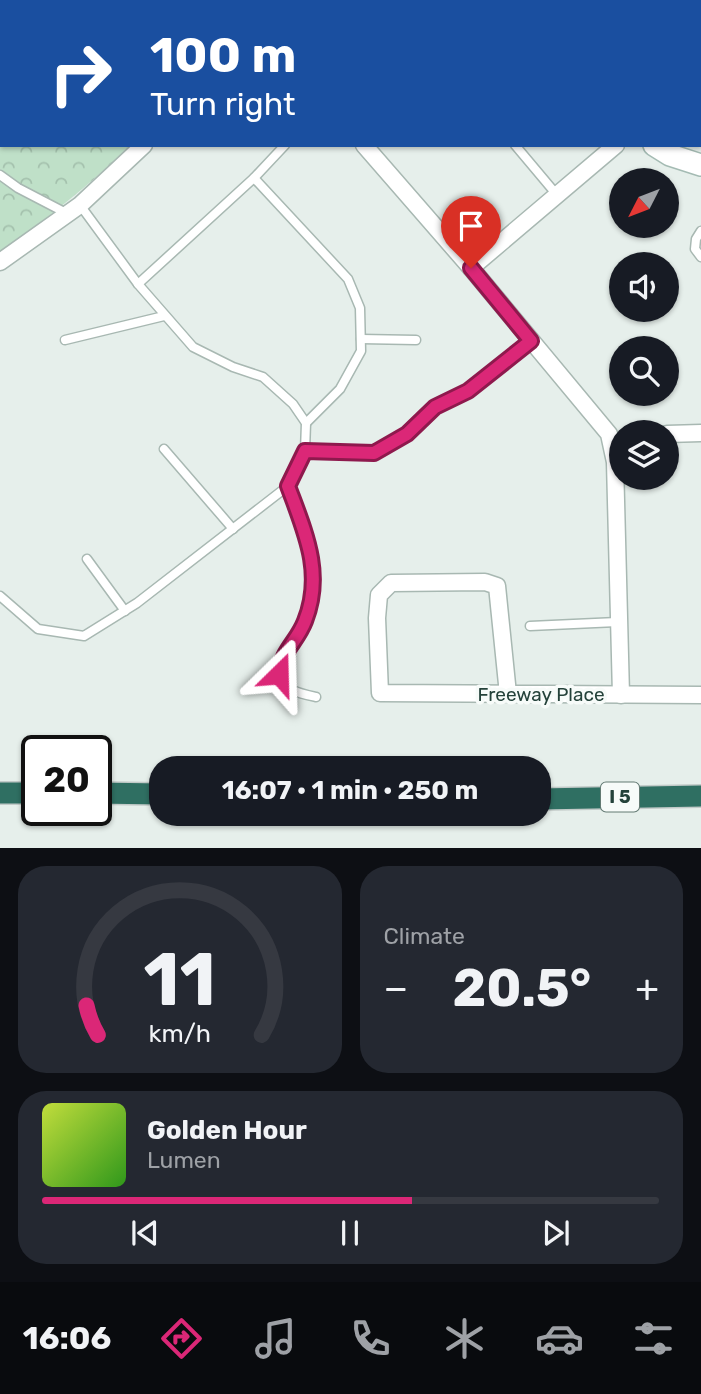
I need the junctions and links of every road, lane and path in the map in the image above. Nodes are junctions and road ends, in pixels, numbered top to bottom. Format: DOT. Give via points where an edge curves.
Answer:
graph roads {
  1 [pos="142,147"];
  2 [pos="283,147"];
  3 [pos="366,147"];
  4 [pos="516,147"];
  5 [pos="614,147"];
  6 [pos="657,147"];
  7 [pos="701,165"];
  8 [pos="0,175"];
  9 [pos="254,178"];
  10 [pos="557,195"];
  11 [pos="74,209"];
  12 [pos="701,231"];
  13 [pos="701,257"];
  14 [pos="0,262"];
  15 [pos="471,268"];
  16 [pos="138,284"];
  17 [pos="164,316"];
  18 [pos="65,340"];
  19 [pos="361,340"];
  20 [pos="416,340"];
  21 [pos="531,341"];
  22 [pos="306,424"];
  23 [pos="609,427"];
  24 [pos="701,433"];
  25 [pos="679,434"];
  26 [pos="164,449"];
  27 [pos="305,451"];
  28 [pos="288,486"];
  29 [pos="615,490"];
  30 [pos="233,529"];
  31 [pos="86,559"];
  32 [pos="0,596"];
  33 [pos="125,611"];
  34 [pos="617,622"];
  35 [pos="530,626"];
  36 [pos="508,694"];
  37 [pos="621,695"];
  38 [pos="701,695"];
  39 [pos="316,697"];
  40 [pos="0,793"];
  41 [pos="21,793"];
  42 [pos="112,793"];
  43 [pos="149,794"];
  44 [pos="701,796"];
  45 [pos="551,799"];
  1 -- 11 [label="street"];
  2 -- 9 [label="lane"];
  3 -- 15 [label="street"];
  4 -- 10 [label="lane"];
  5 -- 10 [label="street"];
  6 -- 7 [label="street"];
  8 -- 11 [label="lane" via="18,188"];
  9 -- 16 [label="lane"];
  9 -- 19 [label="lane" via="348,279 360,308"];
  10 -- 15 [label="street"];
  11 -- 14 [label="street"];
  11 -- 16 [label="lane"];
  12 -- 13 [label="lane" via="695,249"];
  15 -- 21 [label="street"];
  16 -- 17 [label="lane"];
  17 -- 18 [label="lane"];
  17 -- 22 [label="lane" via="193,347 263,377 293,404"];
  19 -- 20 [label="lane"];
  19 -- 22 [label="lane" via="361,351 340,389"];
  21 -- 23 [label="street"];
  21 -- 27 [label="lane" via="468,391 435,407 407,434 374,453"];
  22 -- 27 [label="lane"];
  24 -- 25 [label="street"];
  26 -- 30 [label="lane"];
  27 -- 28 [label="lane"];
  28 -- 30 [label="lane"];
  28 -- 39 [label="lane" via="309,543 314,582 305,622 281,659 279,674 297,694"];
  29 -- 34 [label="street"];
  30 -- 33 [label="lane"];
  31 -- 33 [label="lane"];
  32 -- 33 [label="lane" via="38,629 84,636"];
  34 -- 35 [label="lane"];
  34 -- 37 [label="street"];
  36 -- 36 [label="street, Freeway Place" via="497,586 485,582 391,583 379,595 380,693"];
  36 -- 37 [label="street, Freeway Place"];
  37 -- 38 [label="street, Freeway Place"];
  40 -- 41 [label="highway"];
  42 -- 43 [label="highway"];
  44 -- 45 [label="highway, I 5"];
}
